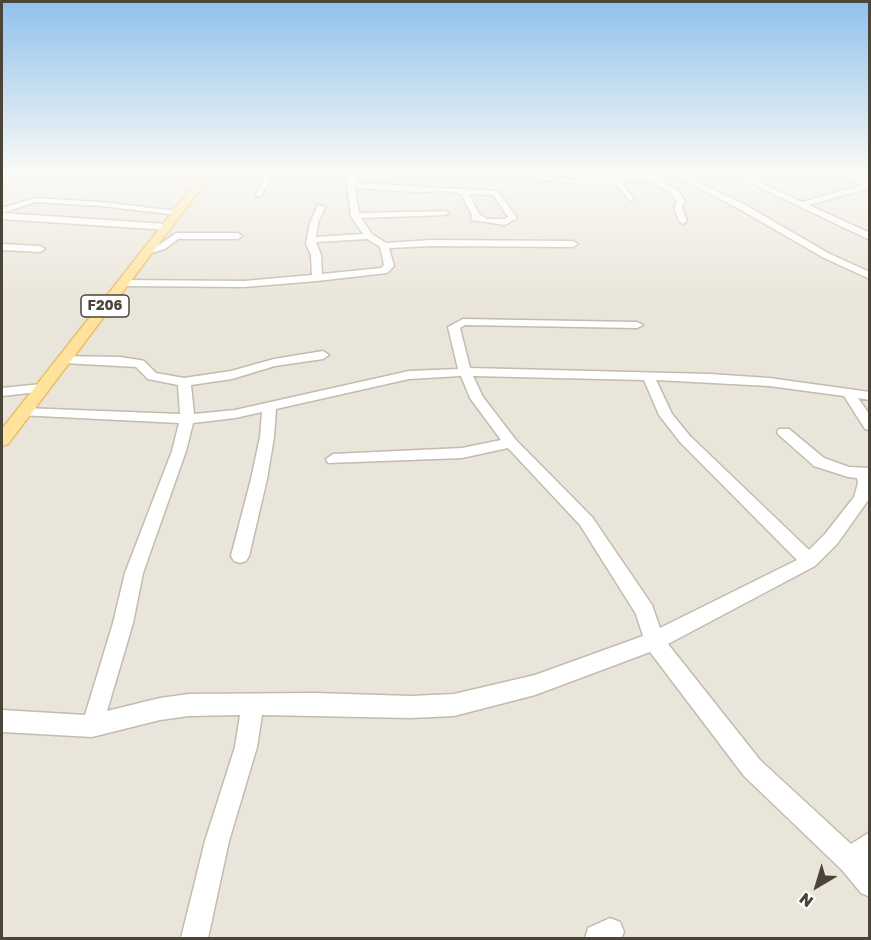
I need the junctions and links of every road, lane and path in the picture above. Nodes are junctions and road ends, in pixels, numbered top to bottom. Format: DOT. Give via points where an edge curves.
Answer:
graph roads {
  1 [pos="26,216"];
  2 [pos="175,216"];
  3 [pos="318,216"];
  4 [pos="355,216"];
  5 [pos="475,216"];
  6 [pos="511,216"];
  7 [pos="681,216"];
  8 [pos="758,216"];
  9 [pos="824,216"];
  10 [pos="683,221"];
  11 [pos="168,227"];
  12 [pos="238,236"];
  13 [pos="369,236"];
  14 [pos="870,237"];
  15 [pos="312,240"];
  16 [pos="573,244"];
  17 [pos="384,246"];
  18 [pos="2,247"];
  19 [pos="40,249"];
  20 [pos="148,251"];
  21 [pos="870,276"];
  22 [pos="316,278"];
  23 [pos="122,283"];
  24 [pos="638,326"];
  25 [pos="322,355"];
  26 [pos="64,359"];
  27 [pos="465,372"];
  28 [pos="648,376"];
  29 [pos="184,382"];
  30 [pos="42,388"];
  31 [pos="2,392"];
  32 [pos="849,394"];
  33 [pos="870,396"];
  34 [pos="269,407"];
  35 [pos="24,412"];
  36 [pos="187,419"];
  37 [pos="870,426"];
  38 [pos="784,432"];
  39 [pos="2,440"];
  40 [pos="511,443"];
  41 [pos="333,459"];
  42 [pos="867,473"];
  43 [pos="240,556"];
  44 [pos="809,561"];
  45 [pos="654,641"];
  46 [pos="253,704"];
  47 [pos="2,721"];
  48 [pos="92,726"];
  49 [pos="870,844"];
  50 [pos="851,861"];
  51 [pos="870,884"];
  52 [pos="195,939"];
  1 -- 11 [label="street"];
  2 -- 11 [label="main road, F206"];
  3 -- 15 [label="street"];
  4 -- 13 [label="street"];
  5 -- 6 [label="street" via="505,222"];
  7 -- 10 [label="street"];
  8 -- 21 [label="street"];
  9 -- 14 [label="street"];
  11 -- 20 [label="main road, F206"];
  12 -- 20 [label="street" via="176,236 162,247"];
  13 -- 15 [label="street"];
  13 -- 17 [label="street"];
  15 -- 22 [label="street" via="318,266"];
  16 -- 17 [label="street"];
  17 -- 22 [label="street" via="389,267 384,271"];
  18 -- 19 [label="street"];
  20 -- 23 [label="main road, F206"];
  22 -- 23 [label="street" via="244,284"];
  23 -- 26 [label="main road, F206"];
  24 -- 27 [label="street" via="463,322 454,327"];
  25 -- 29 [label="street"];
  26 -- 29 [label="street" via="131,362 143,365 152,376"];
  26 -- 30 [label="main road, F206"];
  27 -- 28 [label="street"];
  27 -- 34 [label="street" via="409,375"];
  27 -- 40 [label="street" via="477,398"];
  28 -- 32 [label="street" via="769,382"];
  28 -- 44 [label="street" via="666,416 685,439"];
  29 -- 36 [label="street"];
  30 -- 31 [label="street"];
  30 -- 35 [label="main road, F206"];
  32 -- 33 [label="street"];
  32 -- 37 [label="street"];
  34 -- 36 [label="street"];
  34 -- 43 [label="street" via="259,479"];
  35 -- 36 [label="street"];
  35 -- 39 [label="main road, F206"];
  36 -- 48 [label="street" via="134,573"];
  38 -- 42 [label="street" via="819,462 836,469"];
  40 -- 41 [label="street" via="462,453"];
  40 -- 45 [label="street" via="586,521 645,611"];
  42 -- 44 [label="street" via="861,499"];
  44 -- 45 [label="street"];
  45 -- 46 [label="street" via="535,685 454,705"];
  45 -- 50 [label="street" via="752,768"];
  46 -- 48 [label="street" via="189,705"];
  46 -- 52 [label="street" via="246,747 217,841"];
  47 -- 48 [label="street"];
  49 -- 50 [label="street"];
  50 -- 51 [label="street"];
}
